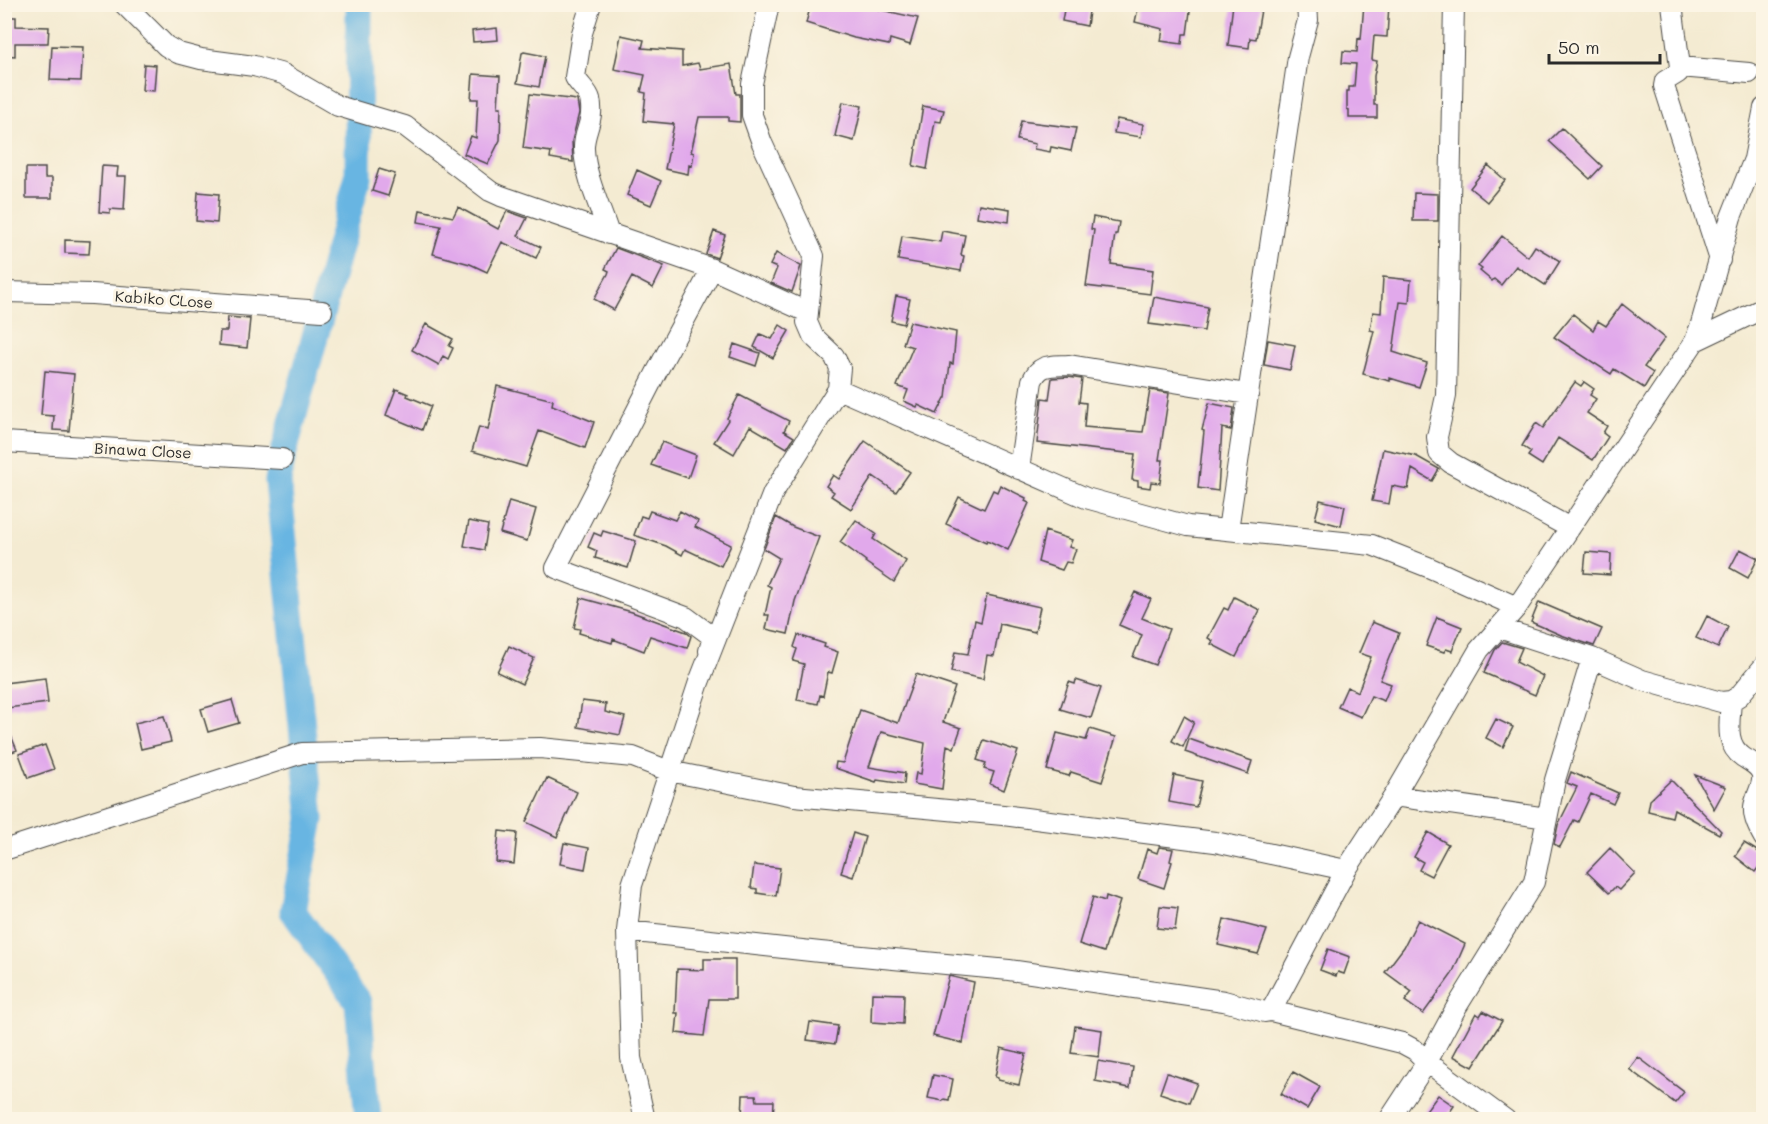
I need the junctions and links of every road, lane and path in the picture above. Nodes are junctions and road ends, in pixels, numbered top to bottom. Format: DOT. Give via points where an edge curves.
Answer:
graph roads {
  1 [pos="124,4"];
  2 [pos="591,4"];
  3 [pos="769,4"];
  4 [pos="1307,4"];
  5 [pos="1454,4"];
  6 [pos="1672,4"];
  7 [pos="1680,67"];
  8 [pos="1749,73"];
  9 [pos="1764,108"];
  10 [pos="609,234"];
  11 [pos="1720,261"];
  12 [pos="712,269"];
  13 [pos="4,292"];
  14 [pos="1764,308"];
  15 [pos="322,311"];
  16 [pos="807,312"];
  17 [pos="1695,341"];
  18 [pos="838,388"];
  19 [pos="1247,393"];
  20 [pos="4,442"];
  21 [pos="282,459"];
  22 [pos="1019,469"];
  23 [pos="1570,528"];
  24 [pos="1228,530"];
  25 [pos="1517,608"];
  26 [pos="1499,628"];
  27 [pos="1592,658"];
  28 [pos="1764,666"];
  29 [pos="699,682"];
  30 [pos="1731,702"];
  31 [pos="669,771"];
  32 [pos="1394,796"];
  33 [pos="1547,818"];
  34 [pos="1764,838"];
  35 [pos="4,850"];
  36 [pos="1346,870"];
  37 [pos="627,931"];
  38 [pos="1271,1011"];
  39 [pos="1427,1062"];
  40 [pos="645,1119"];
  41 [pos="1389,1119"];
  42 [pos="1506,1119"];
  1 -- 10 [label="street" via="178,53 283,74 338,105 405,126 495,193"];
  2 -- 10 [label="street" via="575,77 590,97 592,120 584,148 586,164"];
  3 -- 16 [label="street" via="752,84 752,116 814,256"];
  4 -- 19 [label="street" via="1308,20 1298,57"];
  5 -- 23 [label="street" via="1446,396 1437,437 1439,453 1451,464"];
  6 -- 7 [label="street"];
  7 -- 8 [label="street"];
  7 -- 11 [label="street" via="1664,86"];
  9 -- 11 [label="street" via="1754,159 1731,217"];
  10 -- 12 [label="street"];
  11 -- 17 [label="street"];
  12 -- 16 [label="street"];
  12 -- 29 [label="street" via="556,568 686,617 713,637"];
  13 -- 15 [label="street, Kabiko CLose" via="92,294"];
  14 -- 17 [label="street"];
  16 -- 18 [label="street" via="813,336 834,356 840,368"];
  17 -- 23 [label="street"];
  18 -- 22 [label="street"];
  18 -- 29 [label="street" via="773,493"];
  19 -- 22 [label="street" via="1069,365 1047,366 1036,372 1032,381"];
  19 -- 24 [label="street"];
  20 -- 21 [label="street, Binawa Close"];
  22 -- 24 [label="street" via="1086,498 1188,526"];
  23 -- 25 [label="street"];
  24 -- 25 [label="street" via="1372,545"];
  25 -- 26 [label="street"];
  26 -- 27 [label="street"];
  26 -- 32 [label="street" via="1479,650"];
  27 -- 30 [label="street" via="1642,680"];
  27 -- 33 [label="street"];
  28 -- 30 [label="street"];
  29 -- 31 [label="street"];
  30 -- 34 [label="street" via="1729,737 1733,748 1761,772 1754,808"];
  31 -- 35 [label="street" via="633,757 540,748 302,753"];
  31 -- 36 [label="street" via="794,796 1003,815 1215,842"];
  31 -- 37 [label="street" via="632,885"];
  32 -- 33 [label="street"];
  32 -- 36 [label="street"];
  33 -- 39 [label="street" via="1534,882"];
  36 -- 38 [label="street"];
  37 -- 38 [label="street" via="1008,970"];
  37 -- 40 [label="street" via="631,1058"];
  38 -- 39 [label="street" via="1402,1044"];
  39 -- 41 [label="street"];
  39 -- 42 [label="street"];
}
